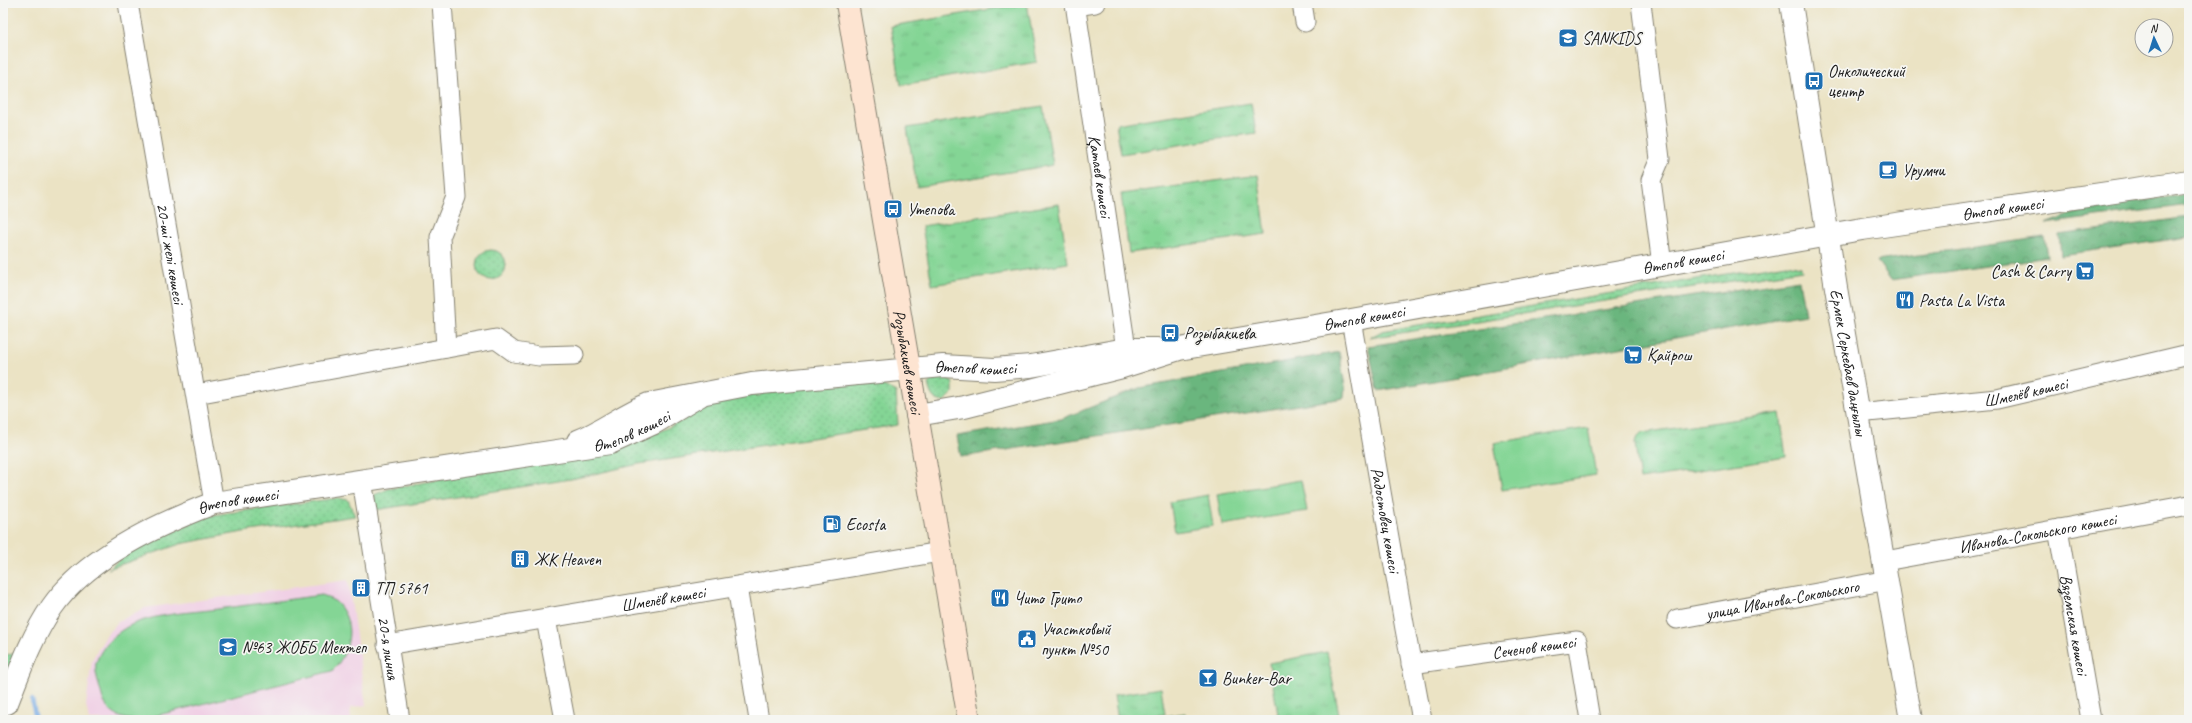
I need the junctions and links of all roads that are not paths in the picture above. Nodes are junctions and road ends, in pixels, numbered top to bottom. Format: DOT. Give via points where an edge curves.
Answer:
graph roads {
  1 [pos="128,3"];
  2 [pos="442,3"];
  3 [pos="847,3"];
  4 [pos="1095,3"];
  5 [pos="1302,3"];
  6 [pos="1641,3"];
  7 [pos="1791,3"];
  8 [pos="1075,5"];
  9 [pos="1305,22"];
  10 [pos="2189,181"];
  11 [pos="1828,235"];
  12 [pos="1662,265"];
  13 [pos="1351,320"];
  14 [pos="446,348"];
  15 [pos="1126,349"];
  16 [pos="1179,349"];
  17 [pos="2189,354"];
  18 [pos="574,355"];
  19 [pos="909,369"];
  20 [pos="196,394"];
  21 [pos="1858,413"];
  22 [pos="917,415"];
  23 [pos="362,480"];
  24 [pos="214,503"];
  25 [pos="2189,505"];
  26 [pos="2058,529"];
  27 [pos="940,552"];
  28 [pos="1886,570"];
  29 [pos="737,587"];
  30 [pos="546,619"];
  31 [pos="1677,619"];
  32 [pos="387,645"];
  33 [pos="1411,664"];
  34 [pos="6,708"];
  35 [pos="400,720"];
  36 [pos="565,720"];
  37 [pos="759,720"];
  38 [pos="969,720"];
  39 [pos="1422,720"];
  40 [pos="1590,720"];
  41 [pos="1911,720"];
  42 [pos="2091,720"];
  1 -- 20 [label="street, 20-ші желі көшесі"];
  2 -- 14 [label="street" via="456,197 440,237"];
  3 -- 19 [label="main road, Розыбакиев көшесі"];
  4 -- 8 [label="street"];
  5 -- 9 [label="street"];
  6 -- 12 [label="street" via="1660,159 1651,180"];
  7 -- 11 [label="street, Ермек Серкебаев даңғылы"];
  8 -- 15 [label="street, Қатаев көшесі"];
  10 -- 11 [label="street, Өтепов көшесі"];
  11 -- 12 [label="street, Өтепов көшесі"];
  11 -- 21 [label="street, Ермек Серкебаев даңғылы"];
  12 -- 13 [label="street, Өтепов көшесі"];
  13 -- 16 [label="street, Өтепов көшесі"];
  13 -- 33 [label="street, Радостовец көшесі" via="1395,593"];
  14 -- 18 [label="street" via="496,339 514,352 539,356"];
  14 -- 20 [label="street"];
  15 -- 16 [label="street, Өтепов көшесі"];
  15 -- 19 [label="street, Өтепов көшесі" via="1031,366 994,369 943,366"];
  16 -- 22 [label="street, Өтепов көшесі" via="1122,367 964,407"];
  17 -- 21 [label="street, Шмелёв көшесі" via="1997,399"];
  19 -- 22 [label="main road, Розыбакиев көшесі"];
  19 -- 23 [label="street, Өтепов көшесі" via="752,384 699,396 682,397 633,410 591,436 558,449"];
  20 -- 24 [label="street, 20-ші желі көшесі"];
  21 -- 28 [label="street, Ермек Серкебаев даңғылы"];
  22 -- 27 [label="main road, Розыбакиев көшесі"];
  23 -- 24 [label="street, Өтепов көшесі"];
  23 -- 32 [label="street, 20-я линия"];
  24 -- 34 [label="street, Өтепов көшесі" via="172,518 133,539 101,560 67,589 40,627 25,657"];
  25 -- 26 [label="street, Иванова-Сокольского көшесі"];
  26 -- 28 [label="street, Иванова-Сокольского көшесі"];
  26 -- 42 [label="street, Вяземская көшесі"];
  27 -- 29 [label="street, Шмелёв көшесі"];
  27 -- 38 [label="main road, Розыбакиев көшесі"];
  28 -- 31 [label="street, улица Иванова-Сокольского"];
  28 -- 41 [label="street, Ермек Серкебаев даңғылы"];
  29 -- 30 [label="street, Шмелёв көшесі"];
  29 -- 37 [label="street"];
  30 -- 32 [label="street, Шмелёв көшесі"];
  30 -- 36 [label="street"];
  32 -- 35 [label="street, 20-я линия"];
  33 -- 39 [label="street, Радостовец көшесі"];
  33 -- 40 [label="street, Сеченов көшесі" via="1577,641"];
}
